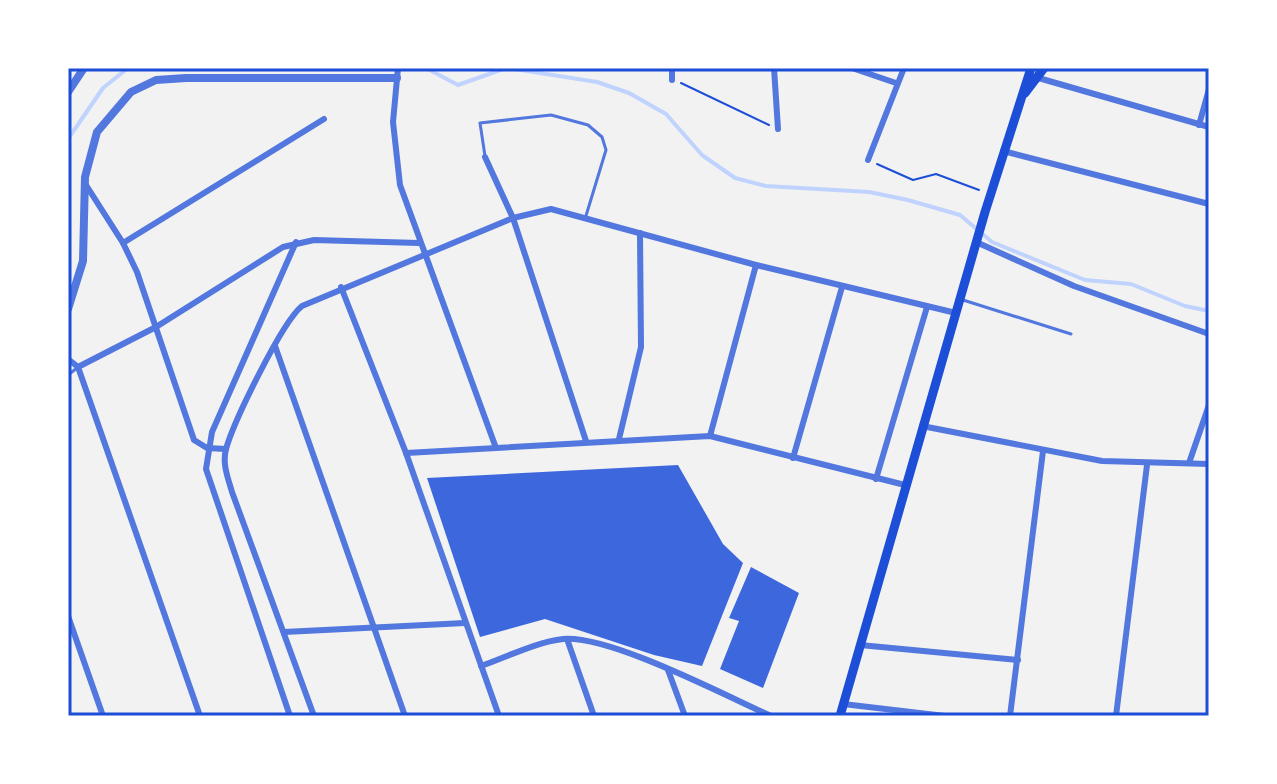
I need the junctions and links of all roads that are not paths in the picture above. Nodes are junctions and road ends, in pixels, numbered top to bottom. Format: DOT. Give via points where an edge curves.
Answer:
graph roads {
  1 [pos="84,68"];
  2 [pos="672,68"];
  3 [pos="774,68"];
  4 [pos="852,68"];
  5 [pos="904,68"];
  6 [pos="1044,68"];
  7 [pos="1030,71"];
  8 [pos="398,73"];
  9 [pos="1039,79"];
  10 [pos="672,80"];
  11 [pos="896,83"];
  12 [pos="1209,89"];
  13 [pos="68,92"];
  14 [pos="1025,93"];
  15 [pos="324,119"];
  16 [pos="1199,125"];
  17 [pos="1209,127"];
  18 [pos="778,129"];
  19 [pos="1003,151"];
  20 [pos="485,157"];
  21 [pos="868,160"];
  22 [pos="85,182"];
  23 [pos="1209,204"];
  24 [pos="513,218"];
  25 [pos="585,219"];
  26 [pos="640,233"];
  27 [pos="296,242"];
  28 [pos="976,242"];
  29 [pos="123,243"];
  30 [pos="419,243"];
  31 [pos="428,252"];
  32 [pos="756,265"];
  33 [pos="341,287"];
  34 [pos="842,287"];
  35 [pos="960,298"];
  36 [pos="927,307"];
  37 [pos="68,309"];
  38 [pos="956,313"];
  39 [pos="156,327"];
  40 [pos="1071,334"];
  41 [pos="1209,334"];
  42 [pos="275,346"];
  43 [pos="68,359"];
  44 [pos="78,367"];
  45 [pos="68,375"];
  46 [pos="1209,405"];
  47 [pos="922,426"];
  48 [pos="710,436"];
  49 [pos="619,439"];
  50 [pos="586,441"];
  51 [pos="207,448"];
  52 [pos="496,448"];
  53 [pos="226,449"];
  54 [pos="1043,451"];
  55 [pos="406,453"];
  56 [pos="793,458"];
  57 [pos="1189,463"];
  58 [pos="1209,464"];
  59 [pos="1147,465"];
  60 [pos="876,479"];
  61 [pos="905,485"];
  62 [pos="68,616"];
  63 [pos="465,623"];
  64 [pos="373,627"];
  65 [pos="284,632"];
  66 [pos="567,639"];
  67 [pos="860,645"];
  68 [pos="1018,660"];
  69 [pos="481,666"];
  70 [pos="668,670"];
  71 [pos="843,704"];
  72 [pos="103,716"];
  73 [pos="200,716"];
  74 [pos="290,716"];
  75 [pos="314,716"];
  76 [pos="405,716"];
  77 [pos="499,716"];
  78 [pos="594,716"];
  79 [pos="685,716"];
  80 [pos="771,716"];
  81 [pos="840,716"];
  82 [pos="945,716"];
  83 [pos="1010,716"];
  84 [pos="1116,716"];
  1 -- 13 [label="street"];
  2 -- 10 [label="street"];
  3 -- 18 [label="street"];
  4 -- 11 [label="street"];
  5 -- 11 [label="street"];
  6 -- 9 [label="main road"];
  7 -- 9 [label="street"];
  7 -- 14 [label="main road"];
  8 -- 22 [label="street" via="156,80 131,92 97,132"];
  8 -- 30 [label="street" via="396,162"];
  9 -- 14 [label="main road"];
  9 -- 16 [label="street"];
  11 -- 21 [label="street"];
  12 -- 16 [label="street"];
  14 -- 19 [label="main road"];
  15 -- 29 [label="street"];
  16 -- 17 [label="street"];
  19 -- 23 [label="street"];
  19 -- 28 [label="main road"];
  20 -- 24 [label="street"];
  20 -- 25 [label="lane" via="480,123 551,115 588,125 602,137 606,150"];
  22 -- 29 [label="street"];
  22 -- 37 [label="street" via="83,261"];
  24 -- 25 [label="street" via="551,209"];
  24 -- 31 [label="street"];
  24 -- 50 [label="street"];
  25 -- 26 [label="street"];
  26 -- 32 [label="street"];
  26 -- 49 [label="street" via="641,347"];
  27 -- 30 [label="street"];
  27 -- 39 [label="street" via="264,256"];
  27 -- 51 [label="street"];
  28 -- 35 [label="main road"];
  28 -- 41 [label="street" via="1074,286"];
  29 -- 39 [label="street"];
  30 -- 31 [label="street"];
  31 -- 33 [label="street"];
  31 -- 52 [label="street"];
  32 -- 34 [label="street"];
  32 -- 48 [label="street"];
  33 -- 42 [label="street" via="294,312"];
  33 -- 55 [label="street"];
  34 -- 36 [label="street"];
  34 -- 56 [label="street"];
  35 -- 38 [label="main road"];
  35 -- 40 [label="lane"];
  36 -- 38 [label="street"];
  36 -- 60 [label="street"];
  38 -- 47 [label="main road"];
  39 -- 44 [label="street"];
  39 -- 51 [label="street" via="194,440"];
  42 -- 53 [label="street"];
  42 -- 64 [label="street"];
  43 -- 44 [label="street"];
  44 -- 45 [label="lane"];
  44 -- 73 [label="street"];
  46 -- 57 [label="street"];
  47 -- 54 [label="street"];
  47 -- 61 [label="main road"];
  48 -- 49 [label="street"];
  48 -- 56 [label="street"];
  49 -- 50 [label="street"];
  50 -- 52 [label="street"];
  51 -- 53 [label="street"];
  51 -- 74 [label="street" via="206,469"];
  52 -- 55 [label="street"];
  53 -- 65 [label="street" via="226,474"];
  54 -- 59 [label="street"];
  54 -- 68 [label="street"];
  55 -- 63 [label="street"];
  56 -- 60 [label="street"];
  57 -- 58 [label="street"];
  57 -- 59 [label="street"];
  59 -- 84 [label="street"];
  60 -- 61 [label="street"];
  61 -- 67 [label="main road"];
  62 -- 72 [label="street"];
  63 -- 64 [label="street"];
  63 -- 69 [label="street"];
  64 -- 65 [label="street"];
  64 -- 76 [label="street"];
  65 -- 75 [label="street"];
  66 -- 69 [label="street"];
  66 -- 70 [label="street"];
  66 -- 78 [label="street"];
  67 -- 68 [label="street"];
  67 -- 71 [label="main road"];
  68 -- 83 [label="street"];
  69 -- 77 [label="street"];
  70 -- 79 [label="street"];
  70 -- 80 [label="street"];
  71 -- 81 [label="main road"];
  71 -- 82 [label="street"];
}
